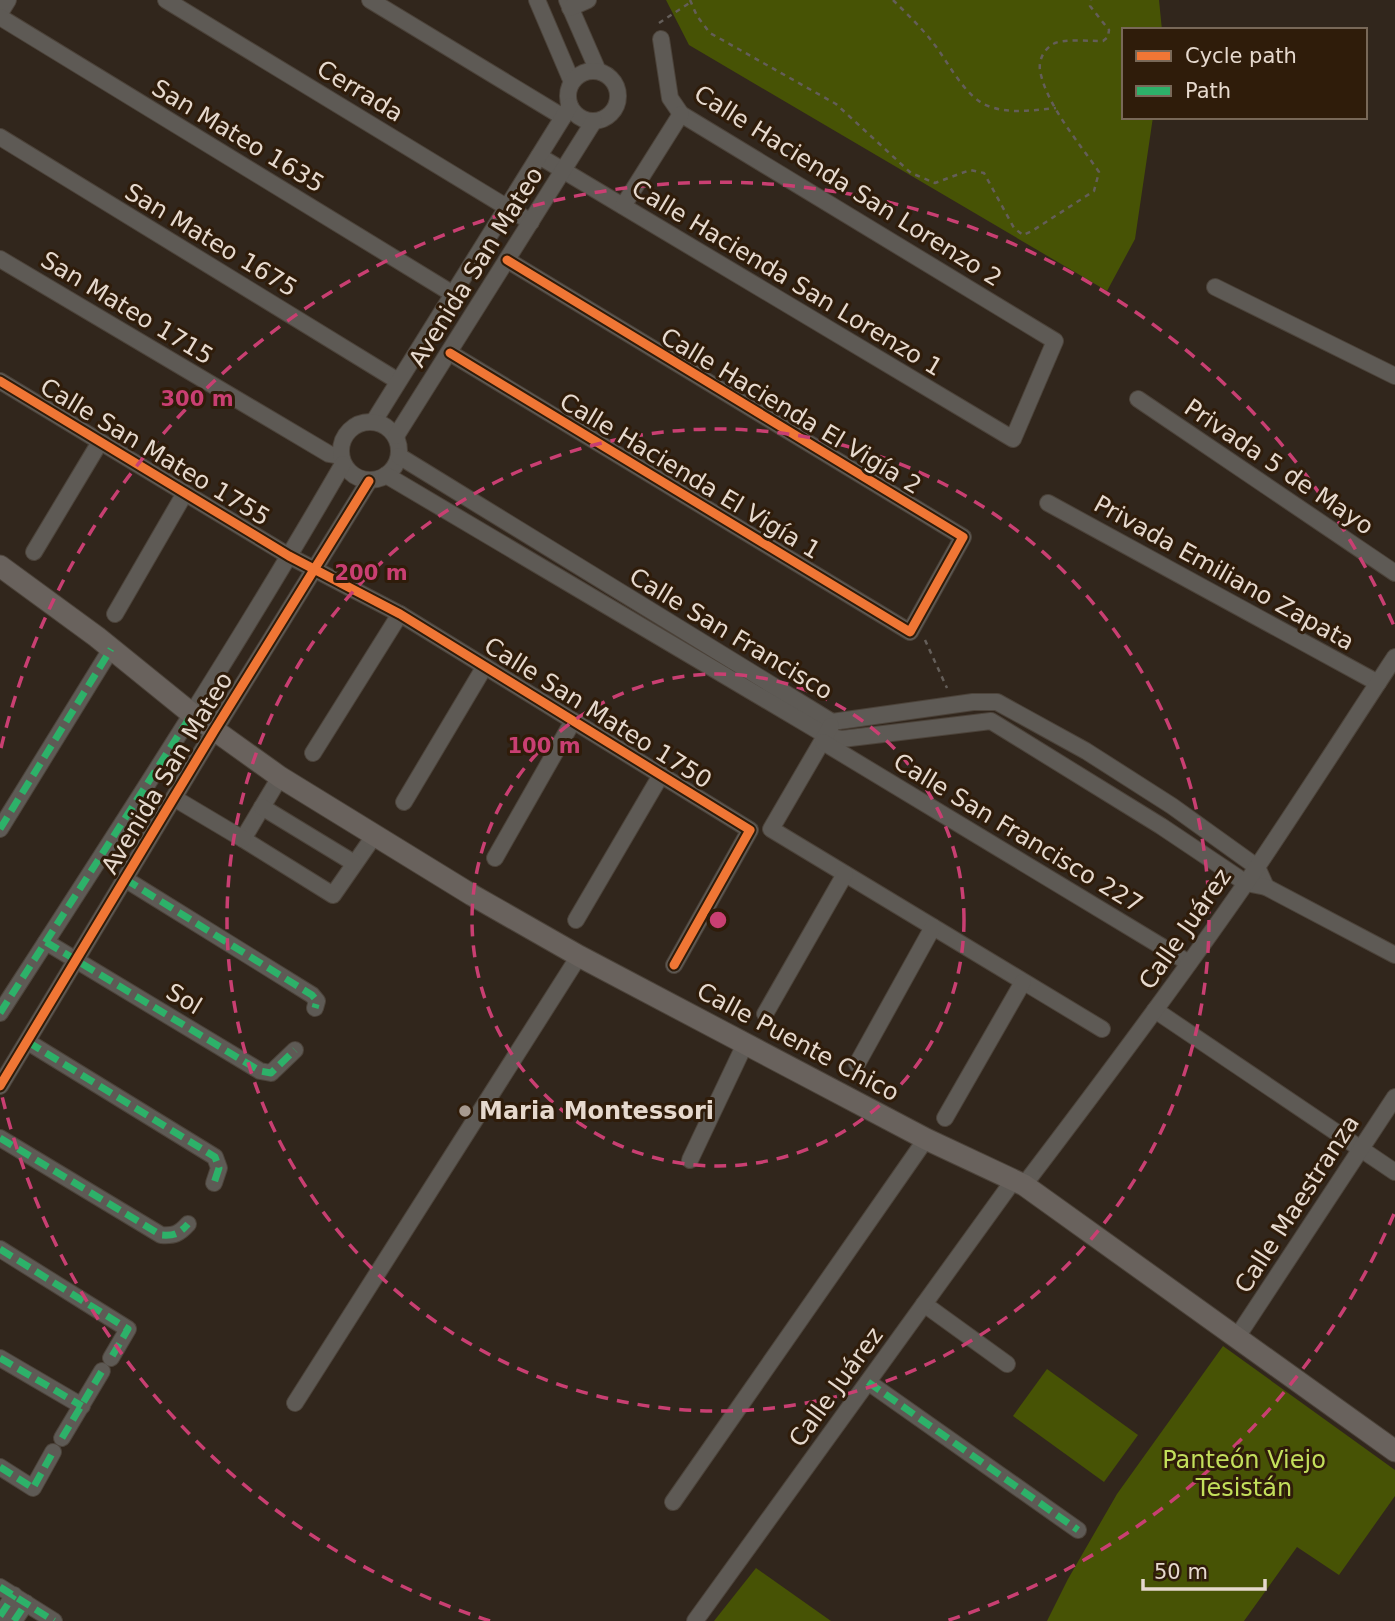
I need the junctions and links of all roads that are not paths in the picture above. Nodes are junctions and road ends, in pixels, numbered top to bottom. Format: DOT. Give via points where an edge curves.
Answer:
graph roads {
  1 [pos="8,0"];
  2 [pos="166,0"];
  3 [pos="370,0"];
  4 [pos="537,0"];
  5 [pos="588,0"];
  6 [pos="569,4"];
  7 [pos="0,15"];
  8 [pos="661,39"];
  9 [pos="598,71"];
  10 [pos="572,82"];
  11 [pos="566,111"];
  12 [pos="681,114"];
  13 [pos="594,121"];
  14 [pos="0,137"];
  15 [pos="539,156"];
  16 [pos="563,170"];
  17 [pos="623,206"];
  18 [pos="507,207"];
  19 [pos="531,222"];
  20 [pos="0,259"];
  21 [pos="507,260"];
  22 [pos="1215,287"];
  23 [pos="450,298"];
  24 [pos="471,318"];
  25 [pos="450,353"];
  26 [pos="1395,376"];
  27 [pos="398,381"];
  28 [pos="4,383"];
  29 [pos="1138,399"];
  30 [pos="0,401"];
  31 [pos="374,422"];
  32 [pos="396,436"];
  33 [pos="1013,439"];
  34 [pos="100,442"];
  35 [pos="399,456"];
  36 [pos="342,460"];
  37 [pos="386,475"];
  38 [pos="369,481"];
  39 [pos="185,493"];
  40 [pos="1048,503"];
  41 [pos="34,552"];
  42 [pos="289,556"];
  43 [pos="0,566"];
  44 [pos="315,569"];
  45 [pos="1395,573"];
  46 [pos="276,577"];
  47 [pos="300,593"];
  48 [pos="115,614"];
  49 [pos="400,614"];
  50 [pos="910,632"];
  51 [pos="111,649"];
  52 [pos="1395,657"];
  53 [pos="485,666"];
  54 [pos="1378,682"];
  55 [pos="987,701"];
  56 [pos="192,714"];
  57 [pos="573,720"];
  58 [pos="991,721"];
  59 [pos="214,731"];
  60 [pos="827,733"];
  61 [pos="1086,751"];
  62 [pos="313,754"];
  63 [pos="1074,772"];
  64 [pos="661,775"];
  65 [pos="280,777"];
  66 [pos="174,798"];
  67 [pos="404,802"];
  68 [pos="1172,806"];
  69 [pos="262,807"];
  70 [pos="1161,825"];
  71 [pos="0,830"];
  72 [pos="374,836"];
  73 [pos="243,839"];
  74 [pos="495,858"];
  75 [pos="354,863"];
  76 [pos="1257,867"];
  77 [pos="845,874"];
  78 [pos="125,879"];
  79 [pos="1245,883"];
  80 [pos="1266,887"];
  81 [pos="576,920"];
  82 [pos="933,928"];
  83 [pos="46,942"];
  84 [pos="1395,955"];
  85 [pos="579,956"];
  86 [pos="75,960"];
  87 [pos="1189,963"];
  88 [pos="674,965"];
  89 [pos="1023,982"];
  90 [pos="315,1008"];
  91 [pos="1155,1010"];
  92 [pos="0,1013"];
  93 [pos="765,1014"];
  94 [pos="1102,1029"];
  95 [pos="28,1042"];
  96 [pos="745,1044"];
  97 [pos="295,1050"];
  98 [pos="857,1064"];
  99 [pos="0,1086"];
  100 [pos="1395,1097"];
  101 [pos="945,1118"];
  102 [pos="0,1138"];
  103 [pos="926,1139"];
  104 [pos="1360,1148"];
  105 [pos="690,1160"];
  106 [pos="1395,1172"];
  107 [pos="214,1183"];
  108 [pos="1019,1183"];
  109 [pos="188,1224"];
  110 [pos="0,1249"];
  111 [pos="924,1304"];
  112 [pos="1237,1337"];
  113 [pos="0,1358"];
  114 [pos="1007,1364"];
  115 [pos="868,1382"];
  116 [pos="295,1403"];
  117 [pos="82,1406"];
  118 [pos="1395,1451"];
  119 [pos="0,1467"];
  120 [pos="673,1502"];
  121 [pos="1078,1530"];
  122 [pos="13,1595"];
  123 [pos="0,1616"];
  124 [pos="14,1621"];
  125 [pos="54,1621"];
  126 [pos="695,1621"];
  1 -- 7 [label="street"];
  2 -- 18 [label="street, Cerrada"];
  3 -- 11 [label="street"];
  4 -- 10 [label="street, Avenida San Mateo"];
  5 -- 6 [label="street"];
  6 -- 9 [label="street, Avenida San Mateo"];
  7 -- 23 [label="street, San Mateo 1635"];
  8 -- 12 [label="street, Calle Hacienda San Lorenzo 2" via="670,98"];
  9 -- 10 [label="street" via="588,71"];
  9 -- 13 [label="street, Avenida San Mateo" via="613,81 618,98 610,114"];
  10 -- 11 [label="street, Avenida San Mateo"];
  11 -- 13 [label="street"];
  11 -- 15 [label="street, Avenida San Mateo"];
  12 -- 17 [label="street"];
  12 -- 33 [label="street, Calle Hacienda San Lorenzo 2" via="1055,341"];
  13 -- 16 [label="street, Avenida San Mateo"];
  14 -- 27 [label="street, San Mateo 1675"];
  15 -- 16 [label="street, Calle Hacienda San Lorenzo 1"];
  15 -- 18 [label="street, Avenida San Mateo"];
  16 -- 17 [label="street, Calle Hacienda San Lorenzo 1"];
  16 -- 19 [label="street, Avenida San Mateo"];
  17 -- 33 [label="street, Calle Hacienda San Lorenzo 1"];
  18 -- 19 [label="street, Cerrada"];
  18 -- 23 [label="street, Avenida San Mateo"];
  19 -- 21 [label="street, Avenida San Mateo"];
  20 -- 36 [label="street, San Mateo 1715"];
  21 -- 24 [label="street, Avenida San Mateo"];
  21 -- 50 [label="street, Calle Hacienda El Vigía 2" via="963,537"];
  22 -- 26 [label="street"];
  23 -- 24 [label="street, San Mateo 1635"];
  23 -- 27 [label="street, Avenida San Mateo"];
  24 -- 25 [label="street, Avenida San Mateo"];
  25 -- 32 [label="street, Avenida San Mateo"];
  25 -- 50 [label="street, Calle Hacienda El Vigía 1"];
  27 -- 31 [label="street, Avenida San Mateo"];
  28 -- 30 [label="street"];
  28 -- 34 [label="street, Calle San Mateo 1755"];
  29 -- 45 [label="street, Privada 5 de Mayo"];
  31 -- 32 [label="street"];
  31 -- 36 [label="street, Avenida San Mateo" via="363,422 345,435 340,445"];
  32 -- 35 [label="street"];
  34 -- 39 [label="street, Calle San Mateo 1755"];
  34 -- 41 [label="street"];
  35 -- 37 [label="street"];
  35 -- 60 [label="street, Calle San Francisco"];
  36 -- 38 [label="street" via="354,476"];
  36 -- 42 [label="street, Avenida San Mateo"];
  37 -- 38 [label="street"];
  37 -- 60 [label="street, Calle San Francisco"];
  38 -- 44 [label="street, Avenida San Mateo"];
  39 -- 42 [label="street, Calle San Mateo 1755"];
  39 -- 48 [label="street"];
  40 -- 54 [label="street, Privada Emiliano Zapata"];
  42 -- 44 [label="street, Calle San Mateo 1750"];
  42 -- 46 [label="street, Avenida San Mateo"];
  43 -- 51 [label="main road, Calle Puente Chico"];
  44 -- 47 [label="street, Avenida San Mateo"];
  44 -- 49 [label="street, Calle San Mateo 1750"];
  46 -- 47 [label="street"];
  46 -- 56 [label="street, Avenida San Mateo"];
  47 -- 59 [label="street, Avenida San Mateo"];
  49 -- 53 [label="street, Calle San Mateo 1750"];
  49 -- 62 [label="street"];
  51 -- 56 [label="main road, Calle Puente Chico"];
  51 -- 71 [label="street"];
  52 -- 54 [label="street, Calle Juárez"];
  53 -- 57 [label="street, Calle San Mateo 1750"];
  53 -- 67 [label="street, Calle San Mateo 1750"];
  54 -- 76 [label="street, Calle Juárez"];
  55 -- 58 [label="street"];
  55 -- 60 [label="street, Calle San Francisco"];
  55 -- 61 [label="street, Calle San Francisco" via="997,702"];
  56 -- 59 [label="main road, Calle Puente Chico"];
  56 -- 83 [label="street, Avenida San Mateo"];
  57 -- 64 [label="street, Calle San Mateo 1750"];
  57 -- 74 [label="street, Calle San Mateo 1750"];
  58 -- 60 [label="street, Calle San Francisco" via="842,739"];
  58 -- 63 [label="street"];
  59 -- 65 [label="main road, Calle Puente Chico"];
  59 -- 66 [label="street, Avenida San Mateo"];
  60 -- 77 [label="street" via="771,830"];
  60 -- 87 [label="street, Calle San Francisco 227"];
  61 -- 63 [label="street"];
  61 -- 68 [label="street, Calle San Francisco"];
  63 -- 70 [label="street"];
  64 -- 81 [label="street, Calle San Mateo 1750"];
  64 -- 88 [label="street, Calle San Mateo 1750" via="750,830"];
  65 -- 69 [label="street"];
  65 -- 72 [label="main road, Calle Puente Chico"];
  66 -- 73 [label="street"];
  66 -- 78 [label="street, Avenida San Mateo"];
  68 -- 70 [label="street"];
  68 -- 76 [label="street, Calle San Francisco"];
  69 -- 73 [label="street"];
  69 -- 75 [label="street"];
  70 -- 79 [label="street"];
  72 -- 75 [label="street"];
  72 -- 85 [label="main road, Calle Puente Chico"];
  73 -- 75 [label="street" via="333,895"];
  76 -- 79 [label="street, Calle Juárez"];
  76 -- 80 [label="street"];
  77 -- 82 [label="street"];
  77 -- 93 [label="street"];
  78 -- 86 [label="street, Avenida San Mateo"];
  78 -- 90 [label="street" via="312,995"];
  79 -- 80 [label="street"];
  79 -- 87 [label="street, Calle Juárez"];
  80 -- 84 [label="street"];
  82 -- 89 [label="street"];
  82 -- 98 [label="street"];
  83 -- 86 [label="street, Sol"];
  83 -- 92 [label="street, Avenida San Mateo"];
  85 -- 96 [label="main road, Calle Puente Chico"];
  85 -- 116 [label="street"];
  86 -- 95 [label="street, Avenida San Mateo"];
  86 -- 97 [label="street, Sol" via="260,1072 271,1073"];
  87 -- 91 [label="street, Calle Juárez"];
  89 -- 94 [label="street"];
  89 -- 101 [label="street"];
  91 -- 104 [label="street"];
  91 -- 108 [label="street, Calle Juárez"];
  95 -- 99 [label="street, Avenida San Mateo"];
  95 -- 107 [label="street" via="215,1157 219,1168"];
  96 -- 103 [label="main road, Calle Puente Chico"];
  96 -- 105 [label="street"];
  100 -- 104 [label="street, Calle Maestranza"];
  102 -- 109 [label="street" via="161,1235 180,1233"];
  103 -- 108 [label="main road, Calle Puente Chico"];
  103 -- 120 [label="street"];
  104 -- 106 [label="street"];
  104 -- 112 [label="street, Calle Maestranza"];
  108 -- 111 [label="street, Calle Juárez"];
  108 -- 112 [label="main road, Calle Puente Chico"];
  110 -- 117 [label="street" via="128,1329"];
  111 -- 114 [label="street"];
  111 -- 115 [label="street, Calle Juárez"];
  112 -- 118 [label="main road, Calle Puente Chico"];
  113 -- 117 [label="street"];
  115 -- 121 [label="street"];
  115 -- 126 [label="street, Calle Juárez"];
  117 -- 119 [label="street" via="33,1488"];
  122 -- 123 [label="street"];
  122 -- 124 [label="street"];
  122 -- 125 [label="street"];
}
